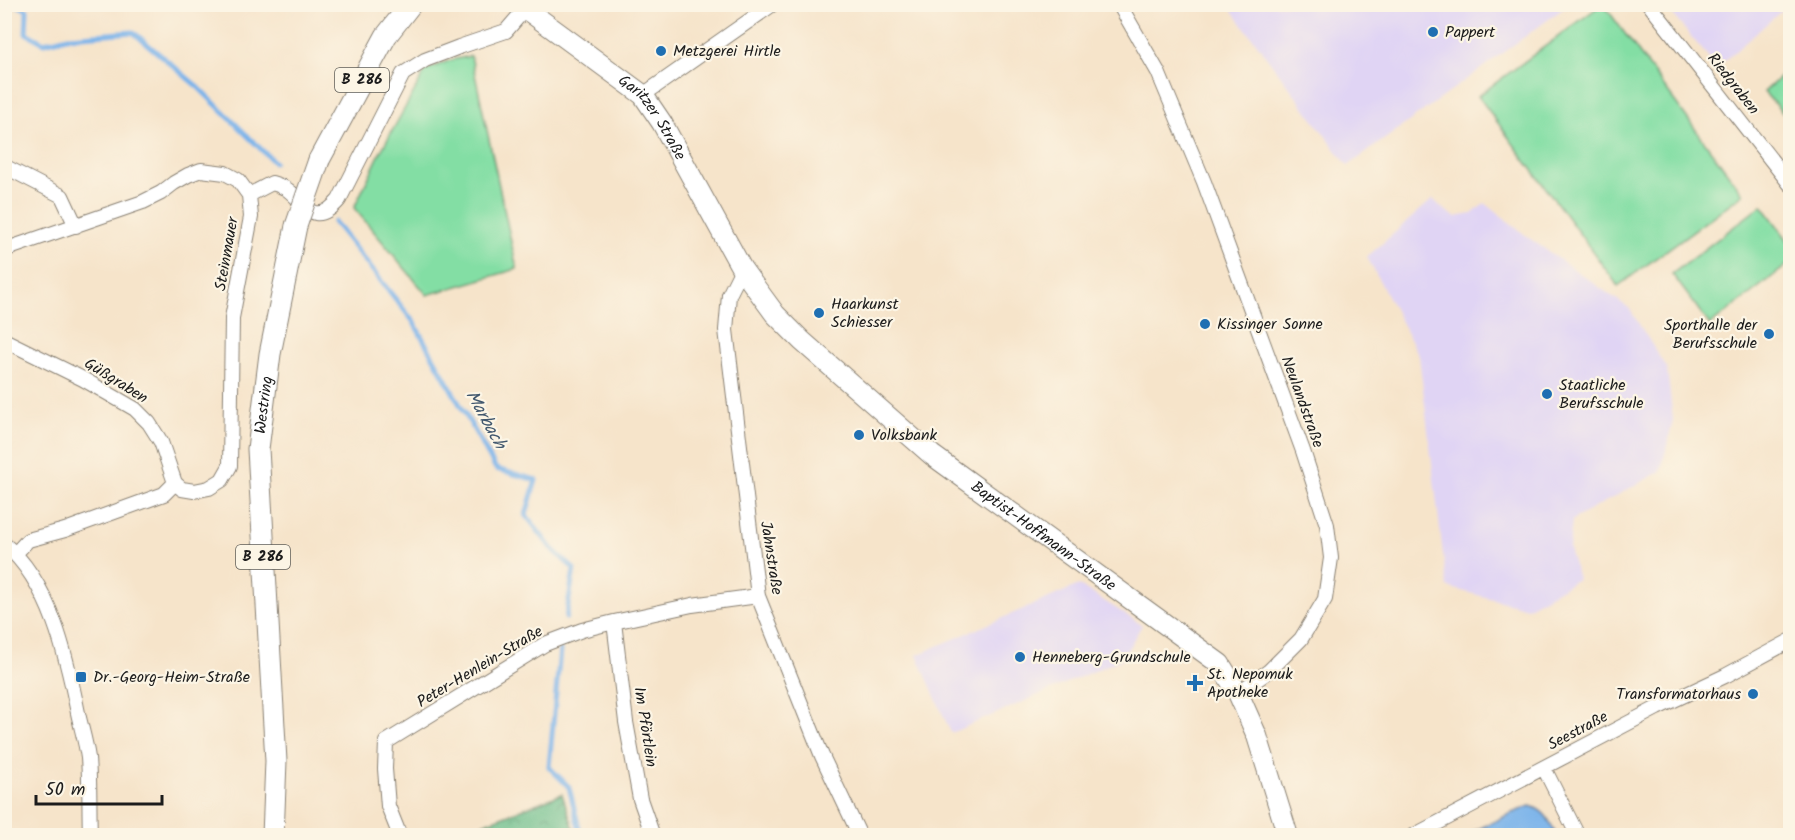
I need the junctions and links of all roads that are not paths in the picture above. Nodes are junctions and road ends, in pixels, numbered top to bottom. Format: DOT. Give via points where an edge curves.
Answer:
graph roads {
  1 [pos="411,4"];
  2 [pos="773,4"];
  3 [pos="1119,4"];
  4 [pos="1649,4"];
  5 [pos="522,7"];
  6 [pos="643,95"];
  7 [pos="4,166"];
  8 [pos="1791,184"];
  9 [pos="249,195"];
  10 [pos="76,226"];
  11 [pos="4,250"];
  12 [pos="742,269"];
  13 [pos="4,340"];
  14 [pos="175,483"];
  15 [pos="4,544"];
  16 [pos="16,553"];
  17 [pos="758,596"];
  18 [pos="614,622"];
  19 [pos="1791,641"];
  20 [pos="1238,693"];
  21 [pos="1544,768"];
  22 [pos="90,836"];
  23 [pos="273,836"];
  24 [pos="400,836"];
  25 [pos="653,836"];
  26 [pos="860,836"];
  27 [pos="1288,836"];
  28 [pos="1413,836"];
  29 [pos="1578,836"];
  1 -- 23 [label="main road, Westring / B 286, bridge" via="386,36 318,160 296,226 270,354 258,449 276,761"];
  2 -- 6 [label="street"];
  3 -- 20 [label="street, Neulandstraße" via="1158,72 1204,182 1327,525 1331,558 1325,600 1301,639 1269,671"];
  4 -- 8 [label="street, Riedgraben"];
  5 -- 6 [label="street, Garitzer Straße"];
  5 -- 9 [label="street, Steinmauer" via="506,31 424,60 403,74 332,209 320,213 307,210 287,189 272,183"];
  6 -- 12 [label="street, Garitzer Straße"];
  7 -- 10 [label="street" via="62,196"];
  9 -- 10 [label="street" via="238,180 225,173 201,171 143,202"];
  9 -- 14 [label="street, Steinmauer" via="251,217 232,318 230,466 222,480 209,488 194,491"];
  10 -- 11 [label="street"];
  12 -- 17 [label="street, Jahnstraße" via="729,295 726,330"];
  12 -- 20 [label="street, Baptist-Hoffmann-Straße" via="802,341 932,455 1220,664"];
  13 -- 14 [label="street, Güßgraben" via="135,409 161,442"];
  14 -- 16 [label="street" via="164,494 28,540"];
  15 -- 16 [label="street"];
  16 -- 22 [label="street" via="41,591 58,631 88,757"];
  17 -- 18 [label="street, Peter-Henlein-Straße"];
  17 -- 26 [label="street, Jahnstraße" via="822,756"];
  18 -- 24 [label="street, Peter-Henlein-Straße" via="545,644 386,742 388,806"];
  18 -- 25 [label="street, Im Pförtlein" via="640,799"];
  19 -- 21 [label="street, Seestraße"];
  20 -- 27 [label="street, Baptist-Hoffmann-Straße" via="1257,736"];
  21 -- 28 [label="street, Seestraße"];
  21 -- 29 [label="street"];
}
